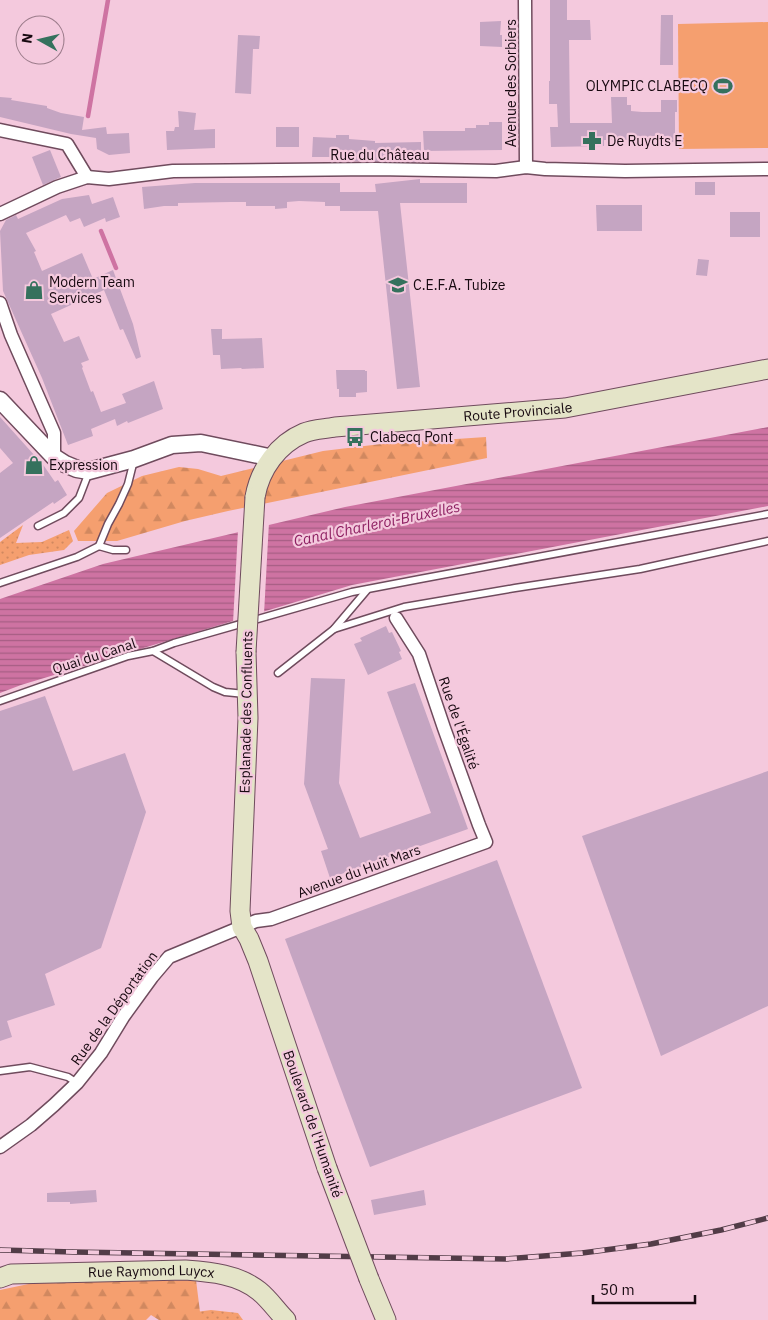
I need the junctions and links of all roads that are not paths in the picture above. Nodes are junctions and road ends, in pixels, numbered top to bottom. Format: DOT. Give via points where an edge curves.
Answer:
graph roads {
  1 [pos="525,0"];
  2 [pos="0,130"];
  3 [pos="526,167"];
  4 [pos="768,169"];
  5 [pos="88,177"];
  6 [pos="0,214"];
  7 [pos="0,303"];
  8 [pos="6,336"];
  9 [pos="768,369"];
  10 [pos="0,400"];
  11 [pos="54,457"];
  12 [pos="273,458"];
  13 [pos="134,459"];
  14 [pos="89,471"];
  15 [pos="255,497"];
  16 [pos="768,514"];
  17 [pos="38,526"];
  18 [pos="768,541"];
  19 [pos="99,546"];
  20 [pos="126,550"];
  21 [pos="0,583"];
  22 [pos="367,590"];
  23 [pos="396,618"];
  24 [pos="334,629"];
  25 [pos="153,651"];
  26 [pos="278,673"];
  27 [pos="247,694"];
  28 [pos="0,701"];
  29 [pos="486,842"];
  30 [pos="242,927"];
  31 [pos="0,1071"];
  32 [pos="77,1083"];
  33 [pos="0,1147"];
  34 [pos="0,1278"];
  35 [pos="286,1320"];
  36 [pos="386,1320"];
  1 -- 3 [label="street, Avenue des Sorbiers"];
  2 -- 5 [label="street" via="67,144"];
  3 -- 4 [label="street, Rue du Château" via="625,171"];
  3 -- 5 [label="street, Rue du Château" via="490,171 183,171 109,179"];
  5 -- 6 [label="street, Rue du Château" via="57,187"];
  7 -- 8 [label="street"];
  8 -- 11 [label="street" via="54,433"];
  9 -- 12 [label="main road, Route Provinciale" via="565,408 306,432 285,444"];
  10 -- 11 [label="street"];
  11 -- 14 [label="street" via="77,469"];
  12 -- 13 [label="street" via="200,443 172,445"];
  12 -- 15 [label="main road, Route Provinciale" via="266,466"];
  13 -- 14 [label="street"];
  13 -- 19 [label="lane" via="128,484"];
  14 -- 17 [label="lane" via="80,498 64,513"];
  15 -- 27 [label="main road, Esplanade des Confluents, bridge" via="246,652"];
  16 -- 22 [label="lane"];
  18 -- 24 [label="lane" via="640,568 404,607"];
  19 -- 20 [label="lane"];
  19 -- 21 [label="lane" via="77,557"];
  22 -- 24 [label="lane"];
  22 -- 25 [label="lane"];
  23 -- 29 [label="street, Rue de l'Égalité" via="419,654"];
  24 -- 26 [label="lane"];
  25 -- 27 [label="lane, Quai du Canal" via="213,687"];
  25 -- 28 [label="lane, Quai du Canal" via="128,656"];
  27 -- 30 [label="main road, Esplanade des Confluents"];
  29 -- 30 [label="street, Avenue du Huit Mars"];
  30 -- 32 [label="street, Rue de la Déportation" via="169,957"];
  30 -- 36 [label="main road, Boulevard de l'Humanité, bridge" via="258,961 327,1168"];
  31 -- 32 [label="lane" via="30,1067 68,1077"];
  32 -- 33 [label="street, Rue de la Déportation" via="31,1125"];
  34 -- 35 [label="main road, Rue Raymond Luycx" via="11,1274 209,1271 232,1276 260,1292"];
}
